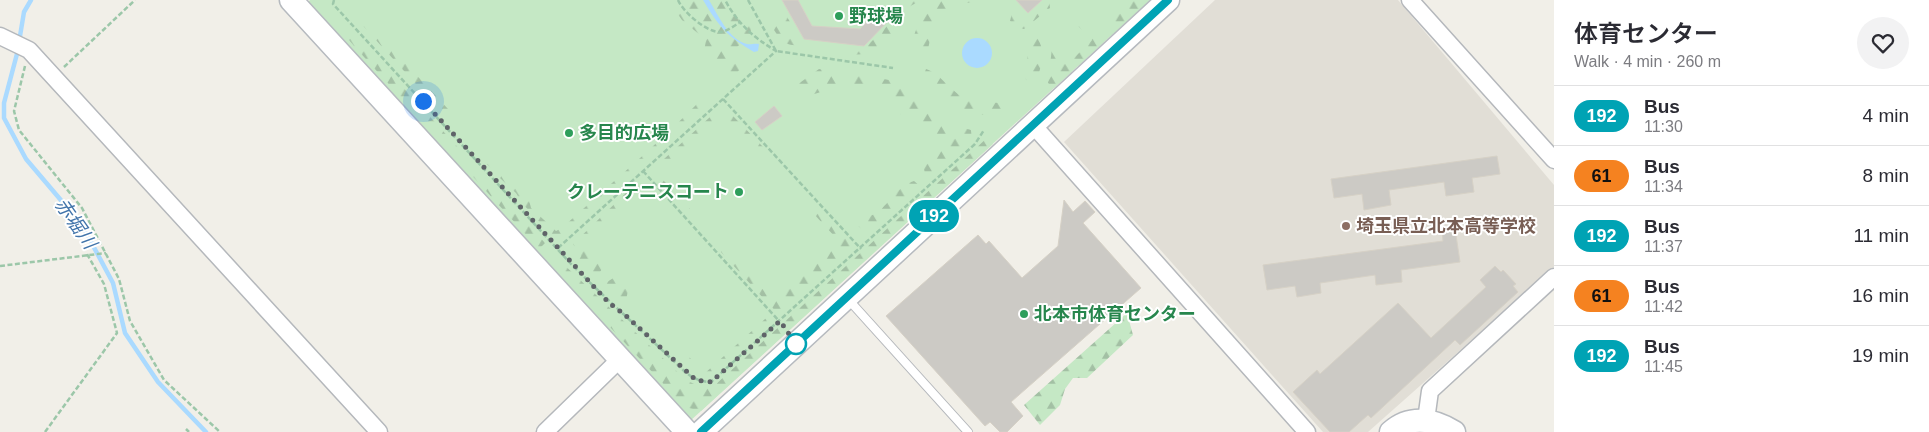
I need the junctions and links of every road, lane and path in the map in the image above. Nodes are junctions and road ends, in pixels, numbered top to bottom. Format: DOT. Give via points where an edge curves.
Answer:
graph roads {
  1 [pos="135,0"];
  2 [pos="291,0"];
  3 [pos="334,0"];
  4 [pos="678,0"];
  5 [pos="725,0"];
  6 [pos="748,0"];
  7 [pos="1168,0"];
  8 [pos="1410,0"];
  9 [pos="739,23"];
  10 [pos="0,36"];
  11 [pos="29,50"];
  12 [pos="776,51"];
  13 [pos="893,68"];
  14 [pos="53,76"];
  15 [pos="723,99"];
  16 [pos="1033,125"];
  17 [pos="984,130"];
  18 [pos="1554,160"];
  19 [pos="643,171"];
  20 [pos="558,248"];
  21 [pos="861,249"];
  22 [pos="106,253"];
  23 [pos="87,254"];
  24 [pos="0,266"];
  25 [pos="1554,277"];
  26 [pos="846,298"];
  27 [pos="780,321"];
  28 [pos="620,359"];
  29 [pos="1426,420"];
  30 [pos="186,429"];
  31 [pos="45,432"];
  32 [pos="190,432"];
  33 [pos="220,432"];
  34 [pos="379,432"];
  35 [pos="545,432"];
  36 [pos="687,432"];
  37 [pos="701,432"];
  38 [pos="968,432"];
  39 [pos="1307,432"];
  40 [pos="1391,432"];
  41 [pos="1454,432"];
  1 -- 14 [label="path"];
  2 -- 28 [label="street"];
  3 -- 20 [label="path" via="333,4"];
  4 -- 9 [label="path" via="697,22 712,30 721,32"];
  5 -- 9 [label="path"];
  6 -- 12 [label="path"];
  7 -- 16 [label="street"];
  8 -- 18 [label="street"];
  9 -- 12 [label="path"];
  10 -- 11 [label="street"];
  11 -- 14 [label="street"];
  11 -- 22 [label="path" via="14,111 19,130 82,208"];
  12 -- 13 [label="path"];
  12 -- 15 [label="path"];
  14 -- 34 [label="street"];
  15 -- 19 [label="path"];
  15 -- 21 [label="path"];
  16 -- 26 [label="street"];
  16 -- 39 [label="street"];
  17 -- 21 [label="path" via="975,144"];
  19 -- 20 [label="path"];
  19 -- 27 [label="path"];
  20 -- 27 [label="path" via="609,303 696,380 711,382"];
  21 -- 27 [label="path"];
  22 -- 23 [label="path"];
  22 -- 33 [label="path" via="119,279 130,321 164,380"];
  23 -- 24 [label="path"];
  23 -- 31 [label="path" via="104,284 117,333"];
  25 -- 29 [label="street" via="1430,391"];
  26 -- 37 [label="street"];
  26 -- 38 [label="lane"];
  28 -- 35 [label="street"];
  28 -- 36 [label="street"];
  29 -- 40 [label="street" via="1400,424"];
  29 -- 41 [label="street"];
  30 -- 32 [label="path"];
}
